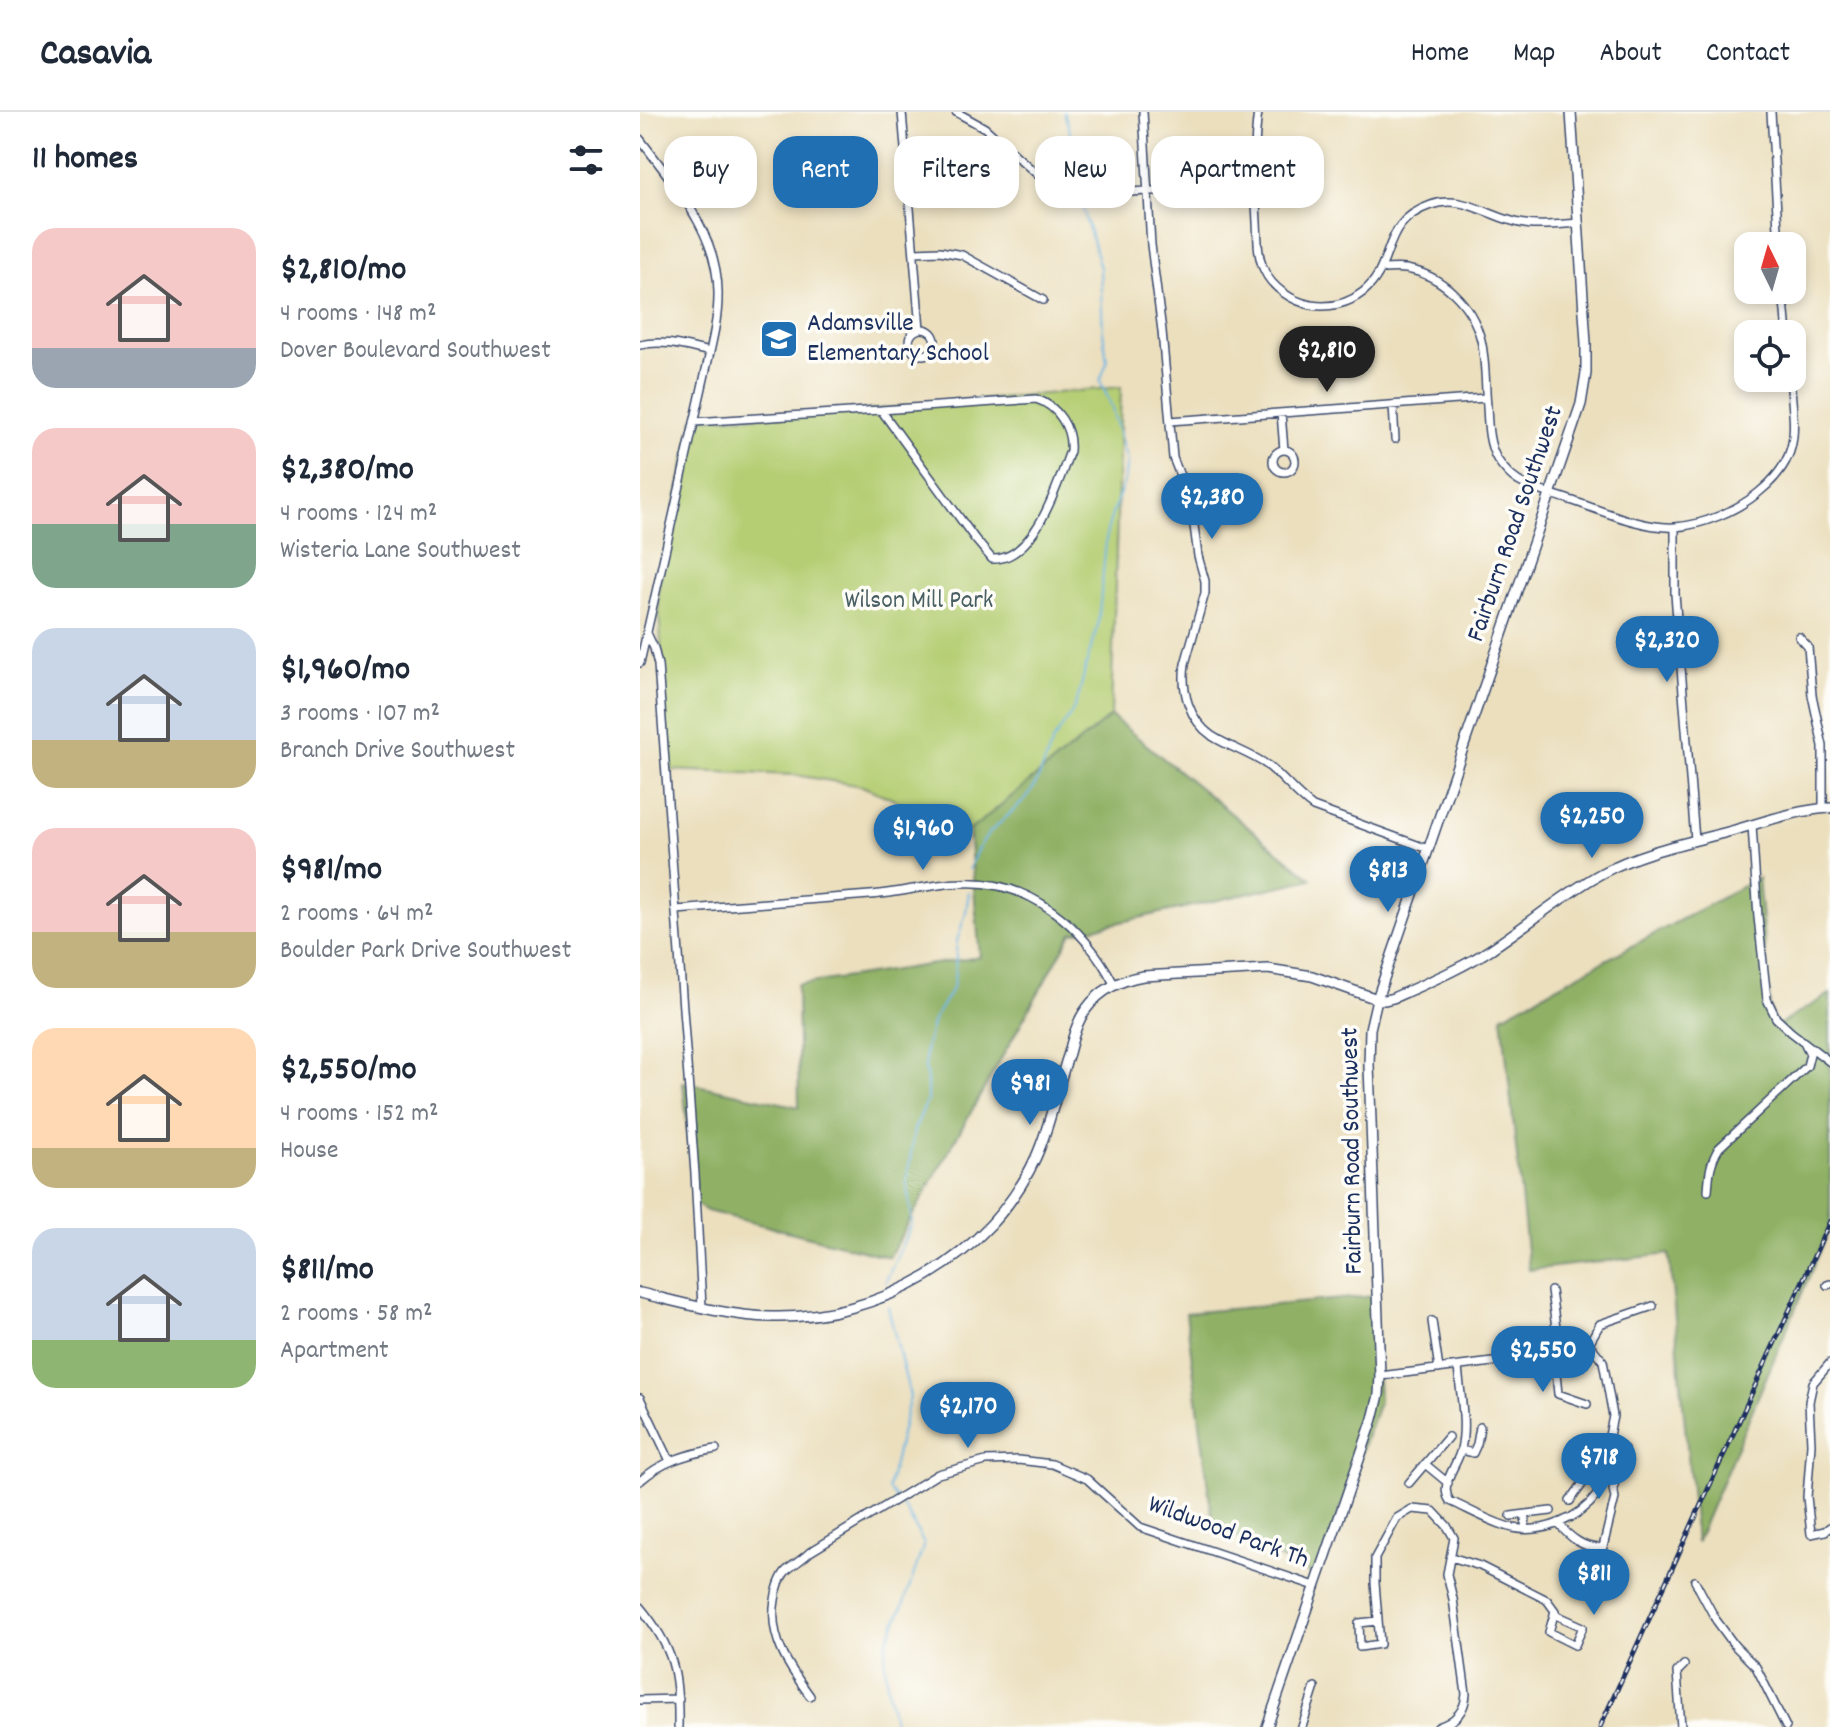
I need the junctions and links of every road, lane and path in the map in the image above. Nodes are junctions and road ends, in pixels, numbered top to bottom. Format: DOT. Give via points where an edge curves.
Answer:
graph roads {
  1 [pos="902,112"];
  2 [pos="956,112"];
  3 [pos="1143,112"];
  4 [pos="1258,112"];
  5 [pos="1571,112"];
  6 [pos="1771,112"];
  7 [pos="1257,136"];
  8 [pos="640,139"];
  9 [pos="1147,191"];
  10 [pos="1151,191"];
  11 [pos="1257,208"];
  12 [pos="1579,223"];
  13 [pos="1778,232"];
  14 [pos="914,252"];
  15 [pos="1381,269"];
  16 [pos="1043,300"];
  17 [pos="920,329"];
  18 [pos="640,345"];
  19 [pos="710,352"];
  20 [pos="1791,392"];
  21 [pos="1486,398"];
  22 [pos="1393,405"];
  23 [pos="881,410"];
  24 [pos="1281,413"];
  25 [pos="1170,421"];
  26 [pos="694,422"];
  27 [pos="1395,439"];
  28 [pos="1284,450"];
  29 [pos="1550,494"];
  30 [pos="1675,527"];
  31 [pos="647,633"];
  32 [pos="1799,637"];
  33 [pos="640,663"];
  34 [pos="1826,808"];
  35 [pos="1752,825"];
  36 [pos="1695,840"];
  37 [pos="1428,849"];
  38 [pos="676,910"];
  39 [pos="1114,984"];
  40 [pos="1377,999"];
  41 [pos="1804,1042"];
  42 [pos="1830,1062"];
  43 [pos="1708,1191"];
  44 [pos="1551,1291"];
  45 [pos="640,1293"];
  46 [pos="1653,1306"];
  47 [pos="702,1307"];
  48 [pos="1432,1321"];
  49 [pos="1556,1343"];
  50 [pos="1588,1345"];
  51 [pos="1830,1363"];
  52 [pos="1458,1367"];
  53 [pos="1439,1369"];
  54 [pos="1380,1376"];
  55 [pos="640,1398"];
  56 [pos="1587,1404"];
  57 [pos="1480,1427"];
  58 [pos="1448,1437"];
  59 [pos="716,1449"];
  60 [pos="1624,1449"];
  61 [pos="1461,1450"];
  62 [pos="1596,1451"];
  63 [pos="670,1461"];
  64 [pos="1425,1464"];
  65 [pos="1588,1476"];
  66 [pos="640,1481"];
  67 [pos="1600,1482"];
  68 [pos="1409,1483"];
  69 [pos="1448,1483"];
  70 [pos="1613,1489"];
  71 [pos="1570,1501"];
  72 [pos="1551,1511"];
  73 [pos="1526,1514"];
  74 [pos="1511,1516"];
  75 [pos="1558,1523"];
  76 [pos="1830,1527"];
  77 [pos="1525,1529"];
  78 [pos="1451,1557"];
  79 [pos="1695,1581"];
  80 [pos="1315,1586"];
  81 [pos="640,1607"];
  82 [pos="1554,1614"];
  83 [pos="1378,1621"];
  84 [pos="1684,1665"];
  85 [pos="1315,1687"];
  86 [pos="810,1696"];
  87 [pos="679,1699"];
  88 [pos="640,1700"];
  89 [pos="678,1727"];
  90 [pos="1267,1727"];
  91 [pos="1302,1727"];
  92 [pos="1438,1727"];
  93 [pos="1681,1727"];
  94 [pos="1786,1727"];
  1 -- 14 [label="street"];
  2 -- 9 [label="street" via="985,128 1063,192"];
  3 -- 9 [label="street"];
  4 -- 7 [label="street"];
  5 -- 12 [label="street, Fairburn Road Southwest"];
  6 -- 13 [label="street"];
  8 -- 19 [label="street" via="688,204 707,241 718,295"];
  9 -- 10 [label="street"];
  9 -- 25 [label="street"];
  11 -- 15 [label="street" via="1261,259 1270,279 1289,296 1315,306 1341,304 1365,290"];
  12 -- 15 [label="street" via="1524,224 1465,203 1435,203 1400,225"];
  12 -- 29 [label="street, Fairburn Road Southwest" via="1586,373 1581,404"];
  14 -- 16 [label="street" via="962,255"];
  14 -- 17 [label="street"];
  15 -- 21 [label="street" via="1426,275 1463,303 1480,338"];
  18 -- 19 [label="street" via="666,343"];
  19 -- 26 [label="street"];
  20 -- 30 [label="street" via="1792,448 1779,474 1741,506"];
  21 -- 22 [label="street"];
  21 -- 29 [label="street" via="1489,439 1499,462 1519,481"];
  22 -- 24 [label="street"];
  22 -- 27 [label="street"];
  23 -- 23 [label="street" via="1046,402 1068,429 1070,451 1042,519 1024,545 1008,557 992,559"];
  23 -- 26 [label="street"];
  24 -- 25 [label="street"];
  24 -- 28 [label="street"];
  25 -- 37 [label="street" via="1173,458 1191,503 1205,581 1184,675 1193,715 1213,737 1251,754 1313,807"];
  26 -- 31 [label="street"];
  29 -- 30 [label="street" via="1645,524"];
  29 -- 37 [label="street, Fairburn Road Southwest"];
  30 -- 36 [label="street" via="1675,594"];
  31 -- 33 [label="street"];
  31 -- 38 [label="street" via="658,665"];
  32 -- 34 [label="street" via="1808,647"];
  34 -- 35 [label="street"];
  35 -- 36 [label="street"];
  35 -- 41 [label="street" via="1767,999 1776,1018"];
  36 -- 40 [label="street" via="1605,871 1470,962 1393,998"];
  37 -- 40 [label="street, Fairburn Road Southwest"];
  38 -- 39 [label="street" via="991,884 1027,895 1058,914"];
  38 -- 47 [label="street"];
  39 -- 40 [label="street" via="1143,976 1268,969 1312,976"];
  39 -- 47 [label="street" via="1093,1000 1078,1022 1045,1135 1025,1178 997,1216 953,1259 901,1290 831,1312 770,1317"];
  40 -- 54 [label="street, Fairburn Road Southwest" via="1369,1065"];
  41 -- 42 [label="street"];
  41 -- 43 [label="street" via="1810,1054 1807,1066 1719,1148"];
  44 -- 49 [label="street"];
  45 -- 47 [label="street"];
  46 -- 50 [label="street" via="1600,1324"];
  48 -- 53 [label="street"];
  49 -- 50 [label="street"];
  49 -- 52 [label="street" via="1517,1359"];
  49 -- 56 [label="street" via="1558,1394"];
  50 -- 67 [label="street" via="1603,1361 1613,1416"];
  51 -- 76 [label="street" via="1810,1390 1807,1497 1811,1534"];
  52 -- 53 [label="street"];
  52 -- 61 [label="street"];
  53 -- 54 [label="street"];
  54 -- 80 [label="street, Fairburn Road Southwest" via="1373,1419"];
  55 -- 63 [label="street"];
  57 -- 61 [label="street" via="1473,1453"];
  58 -- 64 [label="street"];
  59 -- 63 [label="street"];
  60 -- 70 [label="street"];
  61 -- 69 [label="street"];
  62 -- 65 [label="street"];
  63 -- 66 [label="street"];
  64 -- 68 [label="street"];
  64 -- 69 [label="street"];
  65 -- 67 [label="street"];
  65 -- 71 [label="street"];
  67 -- 70 [label="street"];
  67 -- 75 [label="street" via="1593,1500"];
  69 -- 77 [label="street" via="1450,1501"];
  70 -- 75 [label="street" via="1603,1547 1568,1536"];
  72 -- 73 [label="street"];
  73 -- 74 [label="street"];
  73 -- 77 [label="street"];
  75 -- 77 [label="street"];
  78 -- 82 [label="street" via="1547,1600"];
  78 -- 83 [label="street" via="1454,1538 1437,1513 1412,1509 1397,1518 1375,1558"];
  78 -- 92 [label="street" via="1447,1574 1466,1694 1462,1711"];
  79 -- 94 [label="street" via="1716,1620 1756,1667"];
  80 -- 86 [label="street, Wildwood Park Th" via="1140,1527 1087,1479 1052,1464 986,1461 938,1474 787,1570 776,1593 774,1630 786,1662"];
  80 -- 90 [label="street, Fairburn Road Southwest"];
  81 -- 87 [label="street" via="666,1644"];
  82 -- 82 [label="street" via="1549,1632 1575,1645 1583,1627"];
  84 -- 93 [label="street" via="1677,1672"];
  85 -- 91 [label="street"];
  87 -- 88 [label="street"];
  87 -- 89 [label="street"];
}
